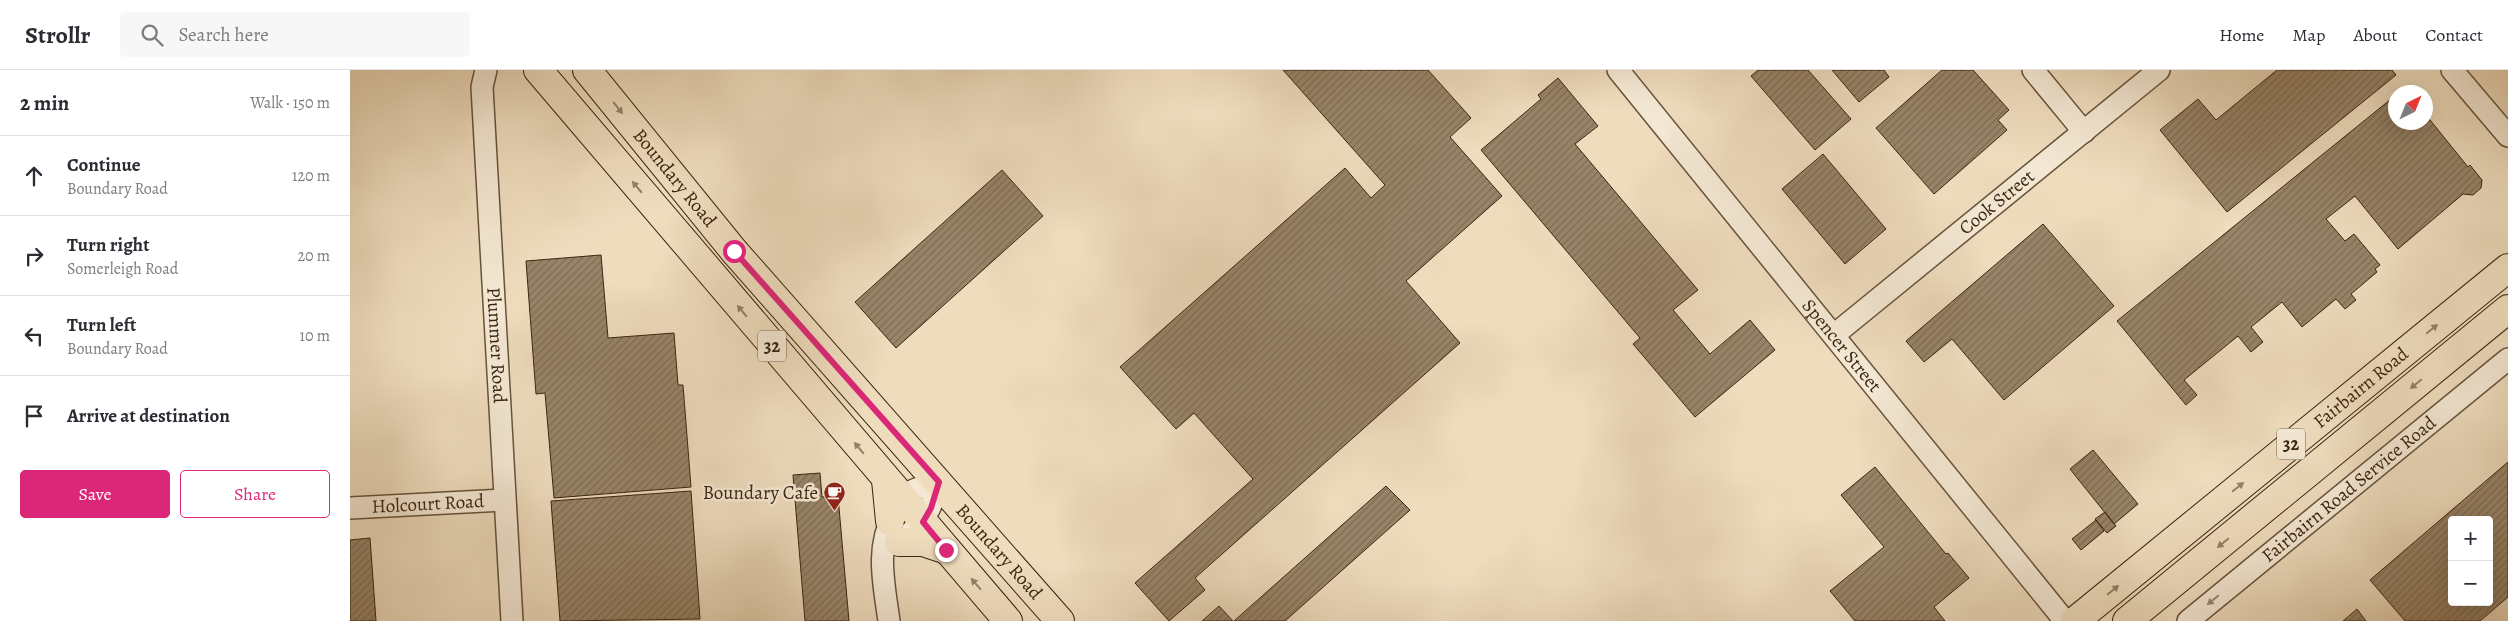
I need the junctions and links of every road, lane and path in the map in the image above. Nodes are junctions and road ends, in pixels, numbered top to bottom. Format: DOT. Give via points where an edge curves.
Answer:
graph roads {
  1 [pos="486,70"];
  2 [pos="538,70"];
  3 [pos="587,70"];
  4 [pos="1618,70"];
  5 [pos="2033,70"];
  6 [pos="2159,70"];
  7 [pos="2452,70"];
  8 [pos="2084,132"];
  9 [pos="2508,136"];
  10 [pos="2508,268"];
  11 [pos="2508,309"];
  12 [pos="1834,335"];
  13 [pos="2508,358"];
  14 [pos="939,482"];
  15 [pos="504,500"];
  16 [pos="350,508"];
  17 [pos="894,510"];
  18 [pos="923,522"];
  19 [pos="946,550"];
  20 [pos="512,621"];
  21 [pos="889,621"];
  22 [pos="1008,621"];
  23 [pos="1060,621"];
  24 [pos="2065,621"];
  25 [pos="2075,621"];
  26 [pos="2127,621"];
  27 [pos="2188,621"];
  1 -- 15 [label="street, Plummer Road" via="482,87"];
  17 -- 2 [label="main road, Boundary Road / 32, one-way"];
  3 -- 14 [label="main road, Boundary Road / 32, one-way" via="734,251"];
  4 -- 12 [label="street, Spencer Street"];
  5 -- 8 [label="street"];
  6 -- 8 [label="street, Cook Street"];
  7 -- 9 [label="street"];
  8 -- 12 [label="street, Cook Street"];
  25 -- 10 [label="main road, Fairbairn Road / 32, one-way"];
  11 -- 26 [label="main road, Fairbairn Road / 32, one-way"];
  12 -- 24 [label="street, Spencer Street"];
  13 -- 27 [label="street, Fairbairn Road Service Road, one-way"];
  14 -- 17 [label="street" via="915,489"];
  14 -- 18 [label="street"];
  14 -- 23 [label="main road, Boundary Road / 32"];
  15 -- 16 [label="street, Holcourt Road"];
  15 -- 20 [label="street, Plummer Road"];
  17 -- 18 [label="main road, Boundary Road / 32"];
  17 -- 19 [label="main road" via="923,542"];
  17 -- 21 [label="street" via="882,545 881,564"];
  18 -- 19 [label="main road, Boundary Road / 32"];
  22 -- 19 [label="main road, Boundary Road / 32, one-way"];
}
